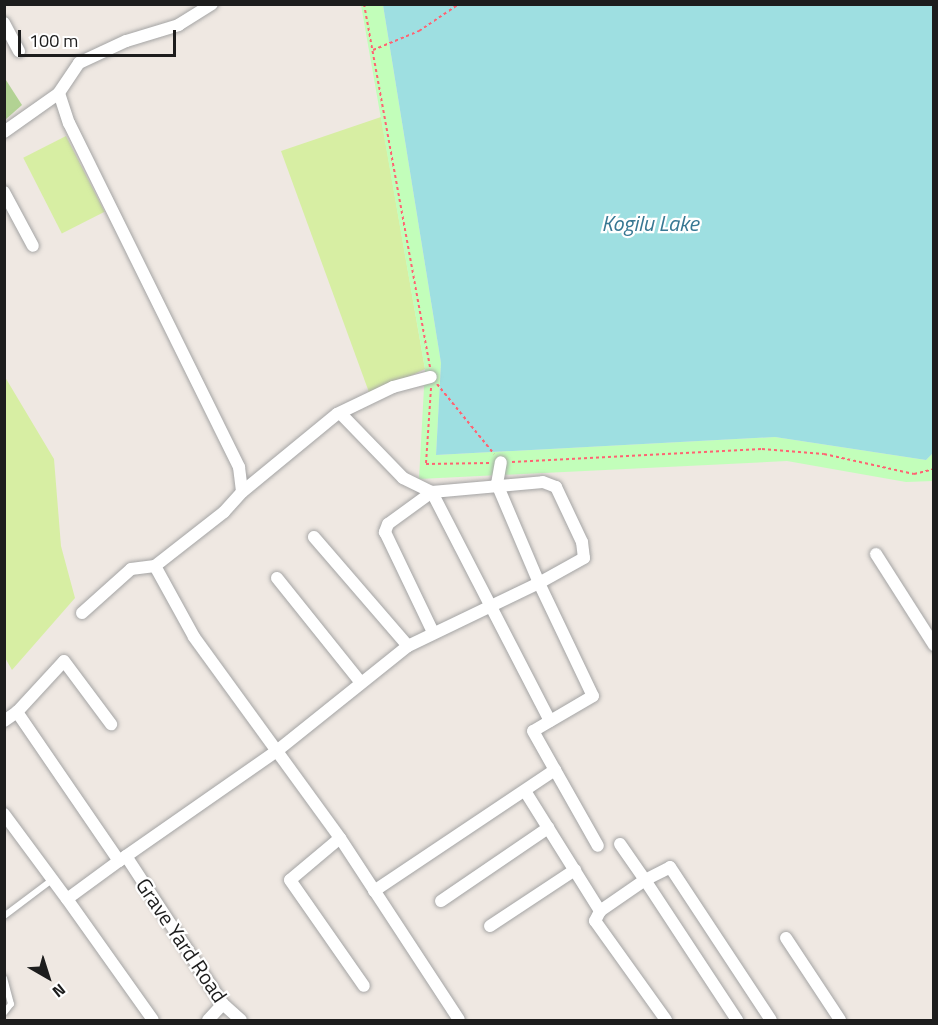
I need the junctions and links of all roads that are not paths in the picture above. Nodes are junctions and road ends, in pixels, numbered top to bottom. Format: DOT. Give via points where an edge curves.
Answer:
graph roads {
  1 [pos="212,4"];
  2 [pos="4,23"];
  3 [pos="19,51"];
  4 [pos="59,93"];
  5 [pos="4,132"];
  6 [pos="4,192"];
  7 [pos="33,246"];
  8 [pos="431,378"];
  9 [pos="343,416"];
  10 [pos="501,462"];
  11 [pos="497,484"];
  12 [pos="242,492"];
  13 [pos="432,492"];
  14 [pos="314,537"];
  15 [pos="876,554"];
  16 [pos="155,566"];
  17 [pos="277,578"];
  18 [pos="539,583"];
  19 [pos="488,606"];
  20 [pos="82,613"];
  21 [pos="434,632"];
  22 [pos="933,645"];
  23 [pos="408,646"];
  24 [pos="361,683"];
  25 [pos="18,712"];
  26 [pos="4,721"];
  27 [pos="550,721"];
  28 [pos="111,724"];
  29 [pos="278,750"];
  30 [pos="555,770"];
  31 [pos="525,791"];
  32 [pos="4,814"];
  33 [pos="548,828"];
  34 [pos="340,838"];
  35 [pos="620,844"];
  36 [pos="598,846"];
  37 [pos="123,859"];
  38 [pos="575,870"];
  39 [pos="53,879"];
  40 [pos="645,880"];
  41 [pos="374,891"];
  42 [pos="67,899"];
  43 [pos="441,902"];
  44 [pos="600,911"];
  45 [pos="4,916"];
  46 [pos="490,926"];
  47 [pos="786,938"];
  48 [pos="4,978"];
  49 [pos="364,986"];
  50 [pos="223,1004"];
  51 [pos="4,1013"];
  52 [pos="153,1020"];
  53 [pos="208,1020"];
  54 [pos="241,1020"];
  55 [pos="459,1020"];
  56 [pos="666,1020"];
  57 [pos="737,1020"];
  58 [pos="771,1020"];
  59 [pos="840,1020"];
  1 -- 4 [label="street" via="179,25 126,41 79,63"];
  2 -- 3 [label="street"];
  4 -- 5 [label="street"];
  4 -- 12 [label="street" via="69,123 239,467"];
  6 -- 7 [label="street"];
  8 -- 12 [label="street" via="393,387 337,414"];
  9 -- 13 [label="street" via="404,478"];
  10 -- 11 [label="street"];
  11 -- 13 [label="street"];
  11 -- 18 [label="street"];
  11 -- 18 [label="street, Grave Yard Road" via="543,482 556,487 582,542 584,558"];
  12 -- 16 [label="street" via="224,512"];
  13 -- 19 [label="street"];
  13 -- 21 [label="street" via="388,524 385,532"];
  14 -- 23 [label="street"];
  15 -- 22 [label="street"];
  16 -- 20 [label="street" via="131,569"];
  16 -- 29 [label="street" via="194,637"];
  17 -- 24 [label="street"];
  18 -- 19 [label="street, Grave Yard Road"];
  18 -- 27 [label="street" via="593,696"];
  19 -- 21 [label="street, Grave Yard Road"];
  19 -- 27 [label="street"];
  21 -- 23 [label="street, Grave Yard Road"];
  23 -- 24 [label="street, Grave Yard Road"];
  24 -- 29 [label="street, Grave Yard Road"];
  25 -- 26 [label="street"];
  25 -- 28 [label="street" via="64,661"];
  25 -- 37 [label="street"];
  27 -- 30 [label="street" via="533,731"];
  29 -- 34 [label="street"];
  29 -- 37 [label="street, Grave Yard Road"];
  30 -- 31 [label="street"];
  30 -- 36 [label="street"];
  31 -- 33 [label="street"];
  31 -- 41 [label="street"];
  32 -- 39 [label="street"];
  33 -- 38 [label="street"];
  33 -- 43 [label="street"];
  34 -- 41 [label="street"];
  34 -- 49 [label="street" via="290,880"];
  35 -- 40 [label="street"];
  37 -- 42 [label="street"];
  37 -- 50 [label="street, Grave Yard Road"];
  38 -- 44 [label="street"];
  38 -- 46 [label="street"];
  39 -- 42 [label="street"];
  39 -- 45 [label="lane"];
  40 -- 44 [label="street"];
  40 -- 57 [label="street"];
  40 -- 58 [label="street" via="670,867"];
  41 -- 55 [label="street"];
  42 -- 52 [label="street"];
  44 -- 56 [label="street" via="595,921"];
  47 -- 59 [label="street"];
  48 -- 51 [label="lane" via="11,1004"];
  50 -- 53 [label="street"];
  50 -- 54 [label="street, Grave Yard Road"];
}
